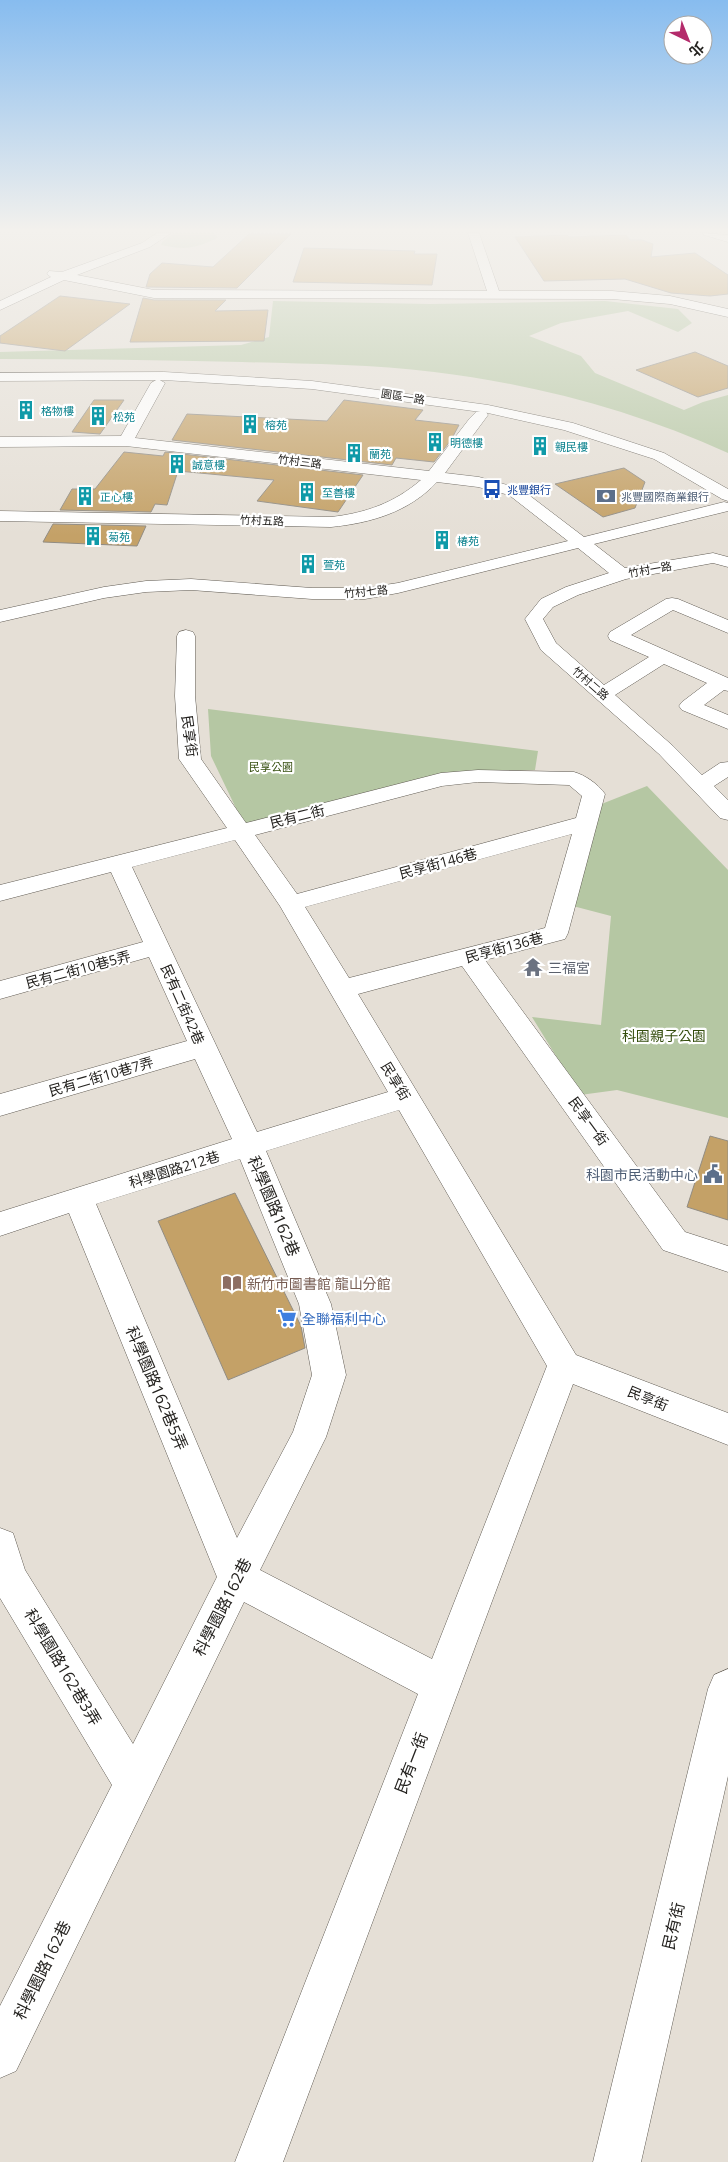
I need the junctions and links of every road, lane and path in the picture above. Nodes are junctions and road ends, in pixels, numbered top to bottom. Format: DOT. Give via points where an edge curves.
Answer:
graph roads {
  1 [pos="0,365"];
  2 [pos="0,377"];
  3 [pos="375,378"];
  4 [pos="158,383"];
  5 [pos="547,407"];
  6 [pos="481,415"];
  7 [pos="602,422"];
  8 [pos="126,440"];
  9 [pos="0,442"];
  10 [pos="434,477"];
  11 [pos="727,503"];
  12 [pos="0,516"];
  13 [pos="581,542"];
  14 [pos="728,562"];
  15 [pos="622,574"];
  16 [pos="0,616"];
  17 [pos="728,627"];
  18 [pos="186,636"];
  19 [pos="664,656"];
  20 [pos="725,684"];
  21 [pos="603,694"];
  22 [pos="728,723"];
  23 [pos="728,768"];
  24 [pos="701,786"];
  25 [pos="594,794"];
  26 [pos="728,813"];
  27 [pos="586,823"];
  28 [pos="241,830"];
  29 [pos="118,862"];
  30 [pos="0,893"];
  31 [pos="291,903"];
  32 [pos="156,947"];
  33 [pos="469,957"];
  34 [pos="342,989"];
  35 [pos="0,990"];
  36 [pos="202,1048"];
  37 [pos="406,1097"];
  38 [pos="0,1105"];
  39 [pos="249,1146"];
  40 [pos="78,1198"];
  41 [pos="0,1224"];
  42 [pos="728,1259"];
  43 [pos="564,1365"];
  44 [pos="728,1429"];
  45 [pos="0,1546"];
  46 [pos="236,1578"];
  47 [pos="441,1685"];
  48 [pos="728,1690"];
  49 [pos="134,1784"];
  50 [pos="4,2036"];
  51 [pos="259,2162"];
  52 [pos="617,2162"];
  1 -- 3 [label="street, 園區一路" via="232,370"];
  2 -- 11 [label="street, 園區一路" via="164,376 374,392 488,409 568,426 659,456"];
  4 -- 8 [label="street"];
  5 -- 7 [label="street"];
  6 -- 10 [label="street, 竹村五路"];
  8 -- 9 [label="street, 竹村三路"];
  8 -- 10 [label="street, 竹村三路"];
  10 -- 12 [label="street, 竹村五路" via="410,497 388,509 360,518 319,523"];
  10 -- 13 [label="street, 竹村三路" via="479,482 515,492"];
  11 -- 13 [label="street, 竹村七路"];
  13 -- 15 [label="street, 竹村一路"];
  13 -- 16 [label="street, 竹村七路" via="362,594 166,585 126,588"];
  14 -- 15 [label="street, 竹村一路" via="714,558"];
  15 -- 21 [label="street, 竹村二路" via="547,603 534,619 548,646"];
  17 -- 19 [label="street" via="672,603 617,636"];
  18 -- 28 [label="street, 民享街" via="185,696 190,759"];
  19 -- 20 [label="street"];
  19 -- 21 [label="street"];
  20 -- 22 [label="street" via="689,706"];
  21 -- 24 [label="street, 竹村二路"];
  23 -- 24 [label="street"];
  24 -- 26 [label="street, 竹村二路"];
  25 -- 27 [label="street, 民享街136巷"];
  25 -- 28 [label="street, 民有二街" via="574,779 478,776 441,780"];
  27 -- 31 [label="street, 民享街146巷"];
  27 -- 33 [label="street, 民享街136巷" via="556,933"];
  28 -- 29 [label="street, 民有二街"];
  28 -- 31 [label="street, 民享街"];
  29 -- 30 [label="street, 民有二街"];
  29 -- 32 [label="street, 民有二街42巷"];
  31 -- 34 [label="street, 民享街"];
  32 -- 35 [label="street, 民有二街10巷5弄"];
  32 -- 36 [label="street, 民有二街42巷"];
  33 -- 34 [label="street, 民享街136巷"];
  33 -- 42 [label="street, 民享一街" via="674,1241"];
  34 -- 37 [label="street, 民享街"];
  36 -- 38 [label="street, 民有二街10巷7弄"];
  36 -- 39 [label="street, 民有二街42巷"];
  37 -- 39 [label="street, 科學園路212巷"];
  37 -- 43 [label="street, 民享街"];
  39 -- 40 [label="street, 科學園路212巷"];
  39 -- 46 [label="street, 科學園路162巷" via="315,1304 328,1375 309,1437"];
  40 -- 41 [label="street, 科學園路212巷"];
  40 -- 46 [label="street, 科學園路162巷5弄"];
  43 -- 44 [label="street, 民享街"];
  43 -- 47 [label="street, 民有一街"];
  45 -- 49 [label="street, 科學園路162巷3弄" via="9,1578"];
  46 -- 47 [label="street"];
  46 -- 49 [label="street, 科學園路162巷"];
  47 -- 51 [label="street, 民有一街"];
  48 -- 52 [label="street, 民有街"];
  49 -- 50 [label="street, 科學園路162巷"];
}
